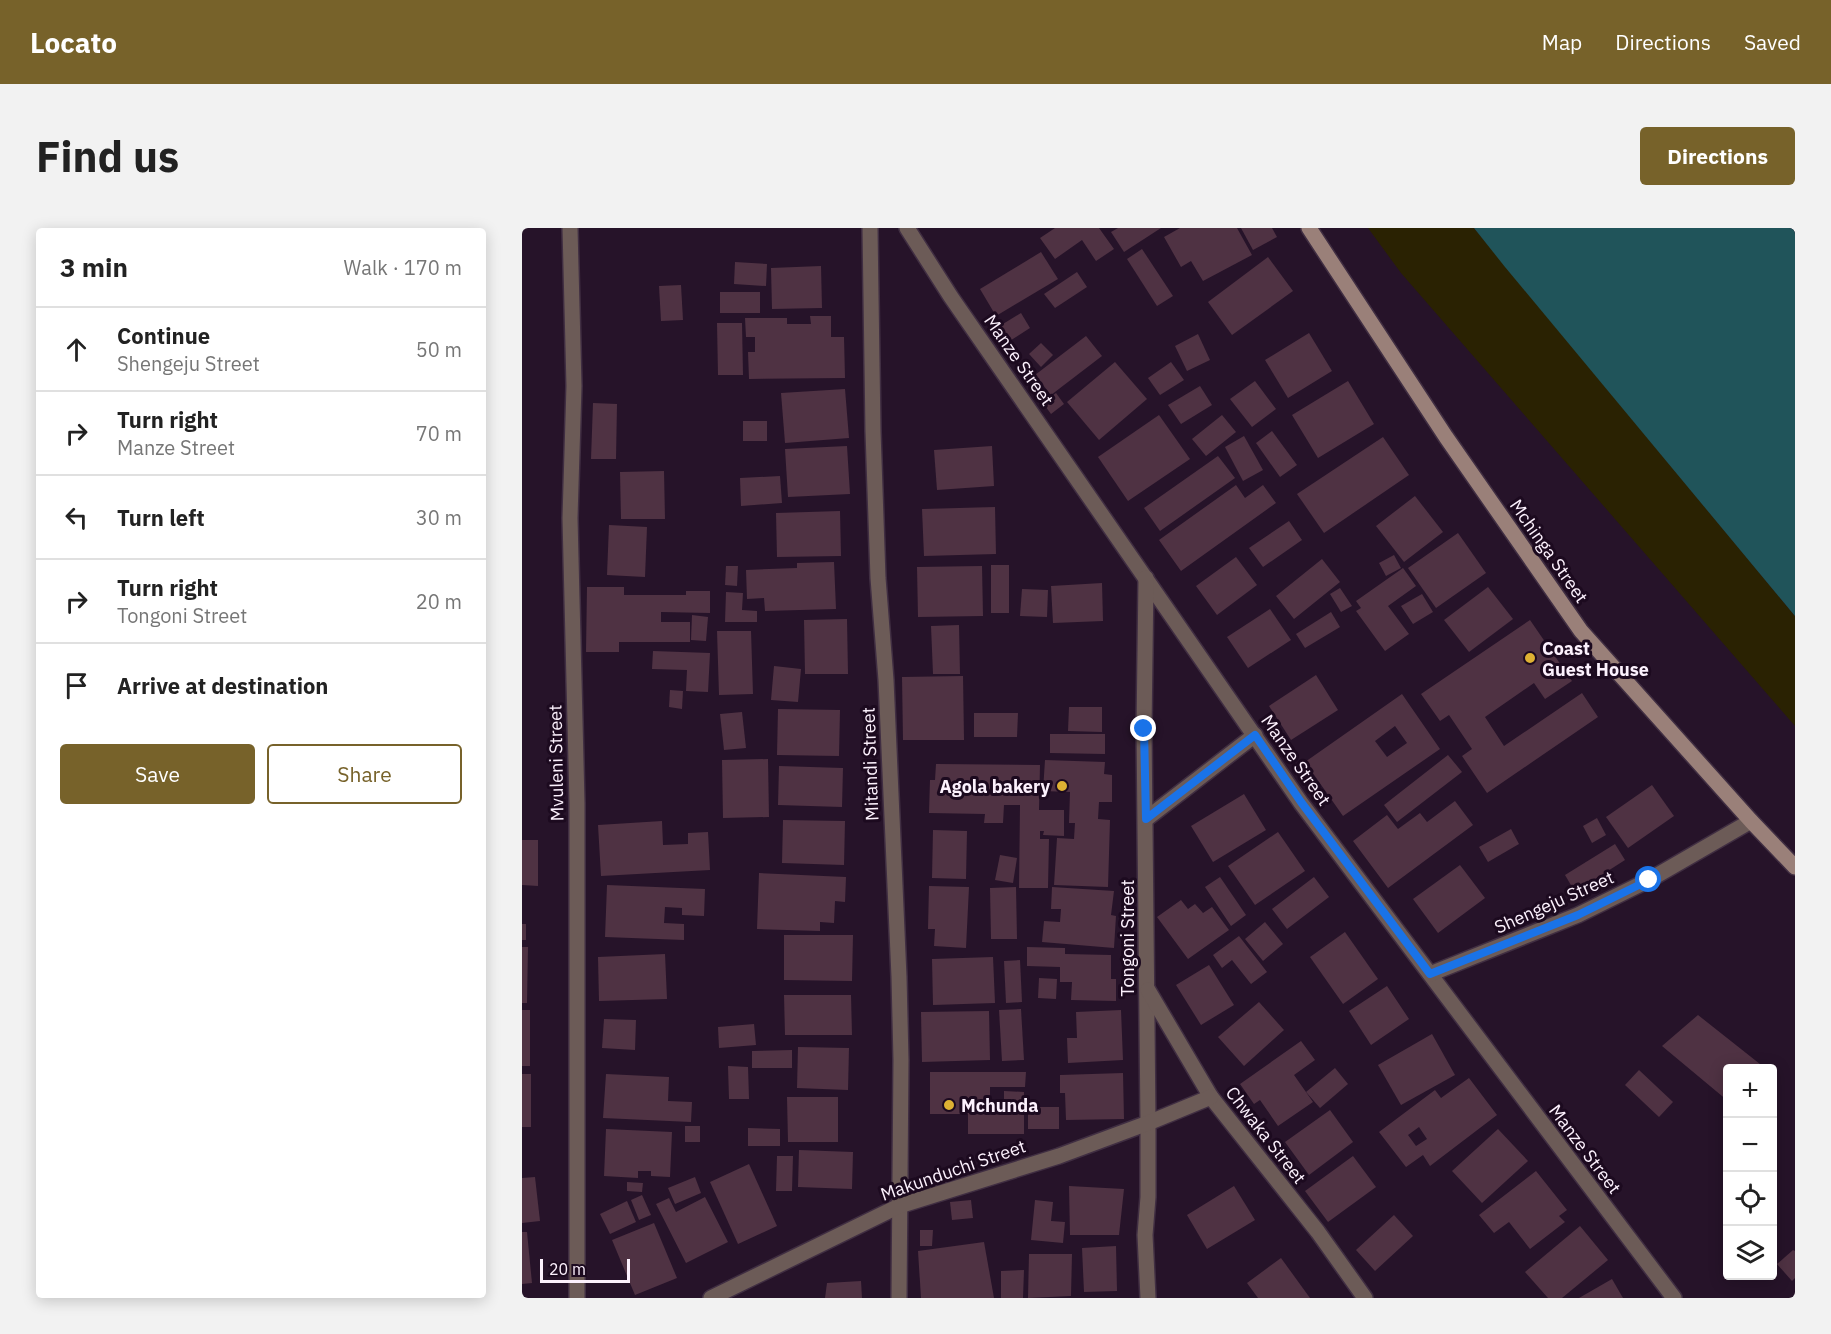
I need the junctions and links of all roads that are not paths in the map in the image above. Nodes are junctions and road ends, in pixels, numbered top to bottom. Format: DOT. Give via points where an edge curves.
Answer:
graph roads {
  1 [pos="570,228"];
  2 [pos="870,228"];
  3 [pos="907,228"];
  4 [pos="1309,228"];
  5 [pos="1146,578"];
  6 [pos="1255,735"];
  7 [pos="1146,819"];
  8 [pos="1751,821"];
  9 [pos="1795,867"];
  10 [pos="1430,974"];
  11 [pos="1146,987"];
  12 [pos="1211,1097"];
  13 [pos="1148,1124"];
  14 [pos="899,1206"];
  15 [pos="577,1298"];
  16 [pos="711,1298"];
  17 [pos="899,1298"];
  18 [pos="1148,1298"];
  19 [pos="1365,1298"];
  20 [pos="1674,1298"];
  1 -- 15 [label="street, Mvuleni Street" via="574,386 570,518 577,803"];
  2 -- 14 [label="street, Mitandi Street" via="878,578 899,977"];
  3 -- 5 [label="street, Manze Street"];
  4 -- 8 [label="main road, Mchinga Street" via="1446,437 1581,631"];
  5 -- 6 [label="street, Manze Street"];
  5 -- 7 [label="street, Tongoni Street"];
  6 -- 7 [label="street"];
  6 -- 10 [label="street, Manze Street"];
  7 -- 11 [label="street, Tongoni Street"];
  8 -- 9 [label="main road, Mchinga Street"];
  8 -- 10 [label="street, Shengeju Street" via="1649,880 1578,915"];
  10 -- 20 [label="street, Manze Street"];
  11 -- 12 [label="street, Chwaka Street"];
  11 -- 13 [label="street, Tongoni Street"];
  12 -- 13 [label="street, Makunduchi Street"];
  12 -- 19 [label="street, Chwaka Street"];
  13 -- 14 [label="street, Makunduchi Street"];
  13 -- 18 [label="street, Tongoni Street"];
  14 -- 16 [label="street, Makunduchi Street"];
  14 -- 17 [label="street, Mitandi Street"];
}
